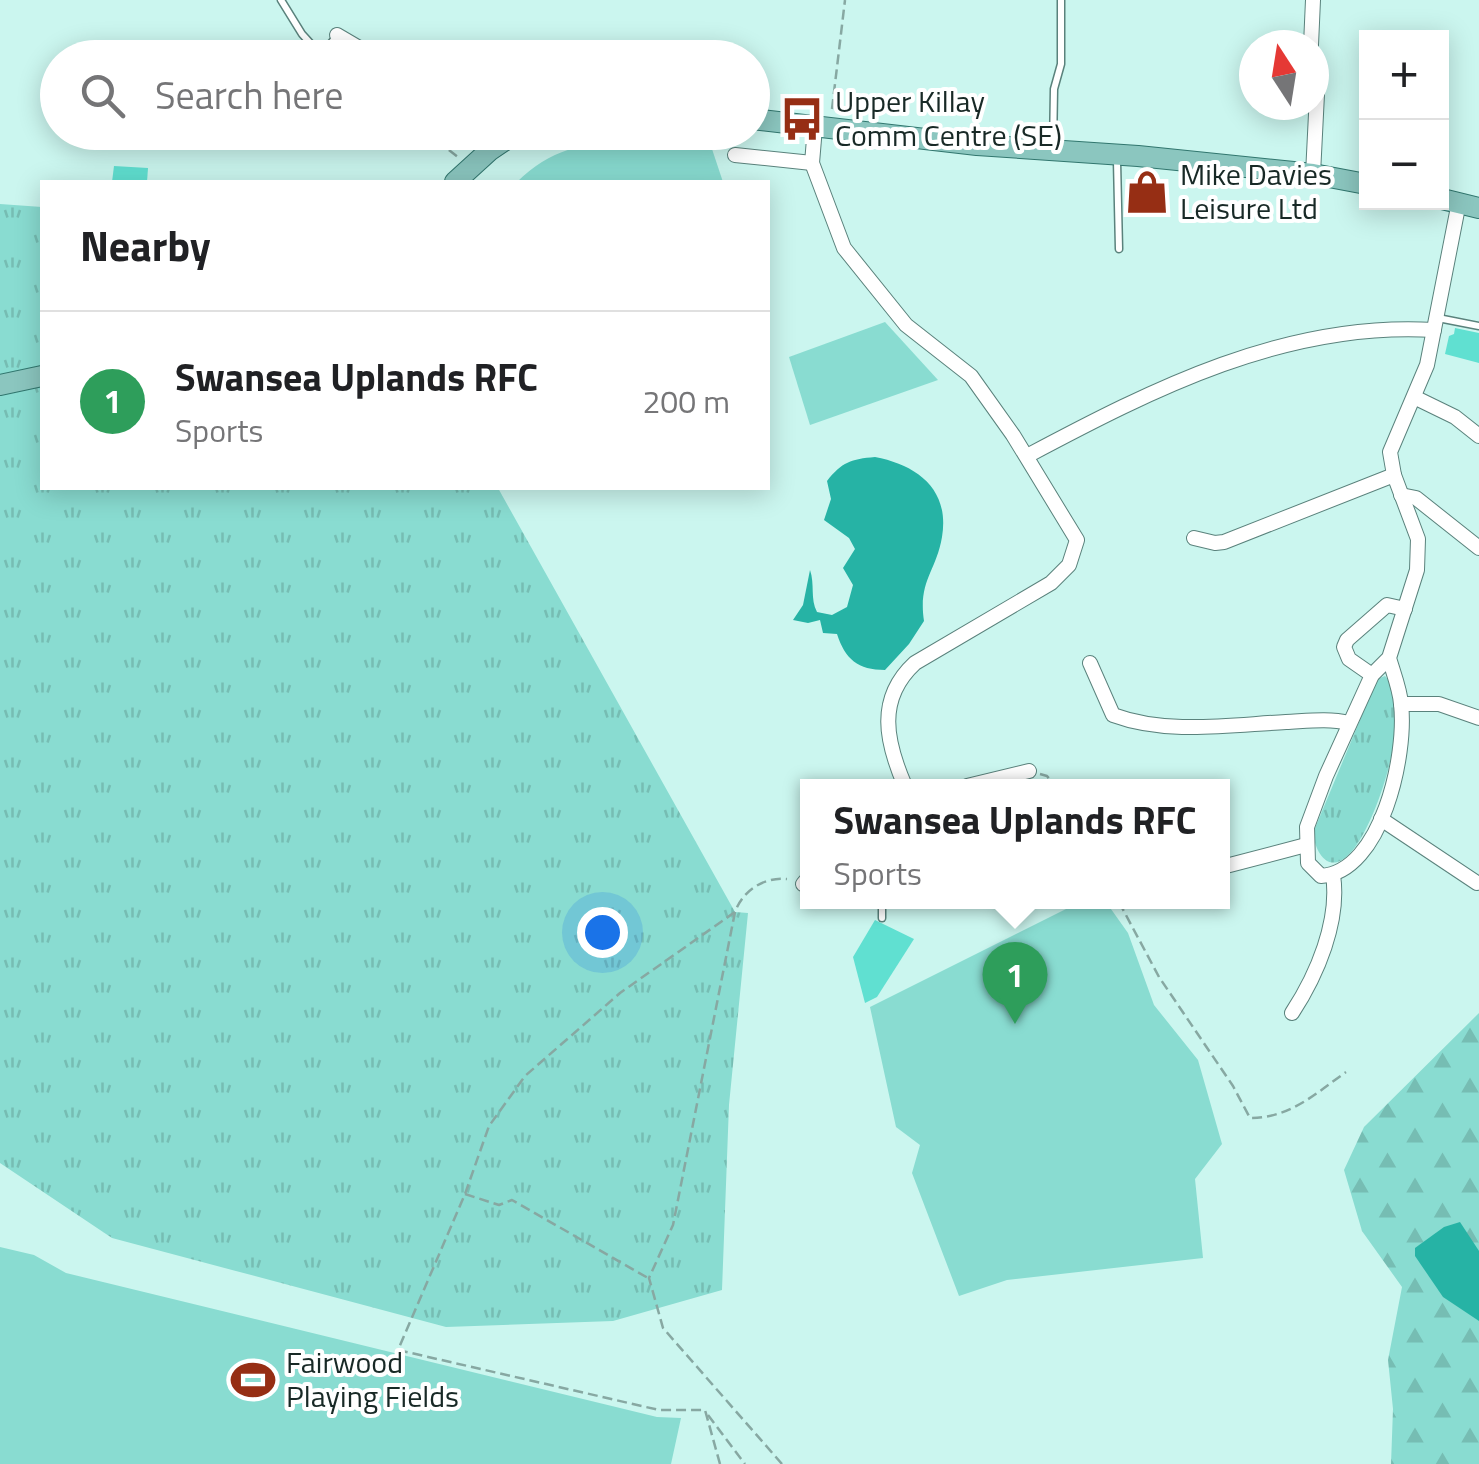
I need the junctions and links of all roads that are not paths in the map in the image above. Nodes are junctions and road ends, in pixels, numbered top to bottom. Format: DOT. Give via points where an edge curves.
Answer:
graph roads {
  1 [pos="281,0"];
  2 [pos="1061,0"];
  3 [pos="1313,0"];
  4 [pos="1312,30"];
  5 [pos="338,35"];
  6 [pos="307,40"];
  7 [pos="334,40"];
  8 [pos="346,40"];
  9 [pos="1316,120"];
  10 [pos="770,121"];
  11 [pos="822,126"];
  12 [pos="490,150"];
  13 [pos="1053,150"];
  14 [pos="735,155"];
  15 [pos="1117,155"];
  16 [pos="812,163"];
  17 [pos="1313,174"];
  18 [pos="462,176"];
  19 [pos="1359,183"];
  20 [pos="1460,203"];
  21 [pos="1119,249"];
  22 [pos="1435,324"];
  23 [pos="1479,326"];
  24 [pos="40,376"];
  25 [pos="0,385"];
  26 [pos="1416,398"];
  27 [pos="1479,436"];
  28 [pos="1026,456"];
  29 [pos="1394,475"];
  30 [pos="1402,495"];
  31 [pos="1194,538"];
  32 [pos="1479,548"];
  33 [pos="1404,609"];
  34 [pos="1389,658"];
  35 [pos="1090,663"];
  36 [pos="1372,675"];
  37 [pos="1402,704"];
  38 [pos="1479,718"];
  39 [pos="1349,723"];
  40 [pos="1029,772"];
  41 [pos="903,779"];
  42 [pos="998,779"];
  43 [pos="1381,819"];
  44 [pos="1306,845"];
  45 [pos="1230,865"];
  46 [pos="1333,875"];
  47 [pos="1478,883"];
  48 [pos="882,909"];
  49 [pos="882,918"];
  50 [pos="1292,1013"];
  1 -- 6 [label="lane"];
  2 -- 13 [label="lane"];
  3 -- 4 [label="street"];
  5 -- 7 [label="lane"];
  5 -- 8 [label="street"];
  9 -- 17 [label="street"];
  10 -- 11 [label="main road"];
  11 -- 13 [label="main road"];
  11 -- 16 [label="street"];
  12 -- 18 [label="main road"];
  13 -- 15 [label="main road"];
  14 -- 16 [label="street"];
  15 -- 17 [label="main road"];
  15 -- 21 [label="lane"];
  16 -- 28 [label="street" via="844,248 861,274 906,325 971,376"];
  17 -- 19 [label="main road"];
  20 -- 22 [label="street"];
  22 -- 23 [label="lane"];
  22 -- 26 [label="street"];
  22 -- 28 [label="street" via="1294,344 1218,364"];
  24 -- 25 [label="main road"];
  26 -- 27 [label="street"];
  26 -- 29 [label="street" via="1392,442"];
  28 -- 41 [label="street" via="1077,540 1069,565 1051,583 898,678 888,732"];
  29 -- 30 [label="street"];
  29 -- 31 [label="street" via="1224,542"];
  30 -- 32 [label="street" via="1416,498"];
  30 -- 33 [label="street" via="1418,539 1418,570"];
  33 -- 34 [label="street"];
  33 -- 36 [label="street" via="1387,605 1347,640 1349,659"];
  34 -- 36 [label="street"];
  34 -- 37 [label="street"];
  35 -- 39 [label="street" via="1112,715 1139,725"];
  36 -- 39 [label="street"];
  37 -- 38 [label="street" via="1439,704"];
  37 -- 43 [label="street" via="1392,789"];
  39 -- 44 [label="street" via="1307,827"];
  40 -- 42 [label="street"];
  43 -- 46 [label="street" via="1364,853"];
  43 -- 47 [label="street"];
  44 -- 45 [label="street"];
  44 -- 46 [label="street" via="1314,871"];
  46 -- 50 [label="street" via="1334,904 1322,950"];
  48 -- 49 [label="lane"];
}
